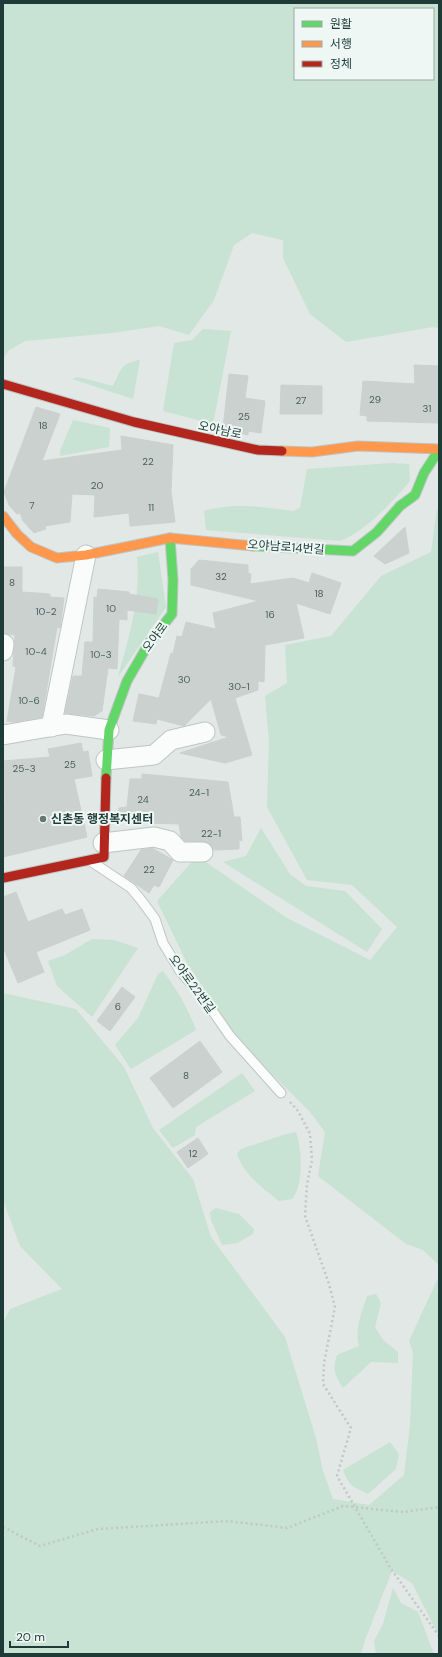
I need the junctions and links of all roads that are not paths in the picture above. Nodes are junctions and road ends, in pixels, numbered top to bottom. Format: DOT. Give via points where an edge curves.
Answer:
graph roads {
  1 [pos="3,384"];
  2 [pos="439,450"];
  3 [pos="3,516"];
  4 [pos="170,538"];
  5 [pos="86,555"];
  6 [pos="50,727"];
  7 [pos="109,730"];
  8 [pos="205,732"];
  9 [pos="3,735"];
  10 [pos="106,760"];
  11 [pos="103,843"];
  12 [pos="204,852"];
  13 [pos="89,860"];
  14 [pos="3,878"];
  15 [pos="281,1093"];
  1 -- 2 [label="street, 오야남로" via="134,422 258,450 312,452 358,446"];
  2 -- 4 [label="street, 오야남로14번길" via="424,473 415,494 400,506 377,532 352,552 273,548"];
  3 -- 5 [label="street, 오야남로14번길" via="31,548 57,558"];
  4 -- 5 [label="street, 오야남로14번길"];
  4 -- 7 [label="street, 오야로" via="172,614 149,643 127,681"];
  5 -- 6 [label="street"];
  6 -- 7 [label="street" via="66,724"];
  6 -- 9 [label="street"];
  7 -- 10 [label="street, 오야로"];
  8 -- 10 [label="street" via="172,740 154,755"];
  10 -- 11 [label="street, 오야로"];
  11 -- 12 [label="street" via="154,837 170,841 180,852"];
  11 -- 13 [label="street, 오야로" via="104,857"];
  13 -- 14 [label="street, 오야로"];
  13 -- 15 [label="lane, 오야로22번길" via="131,888 141,900 154,919 180,971 205,1000 230,1036"];
}
